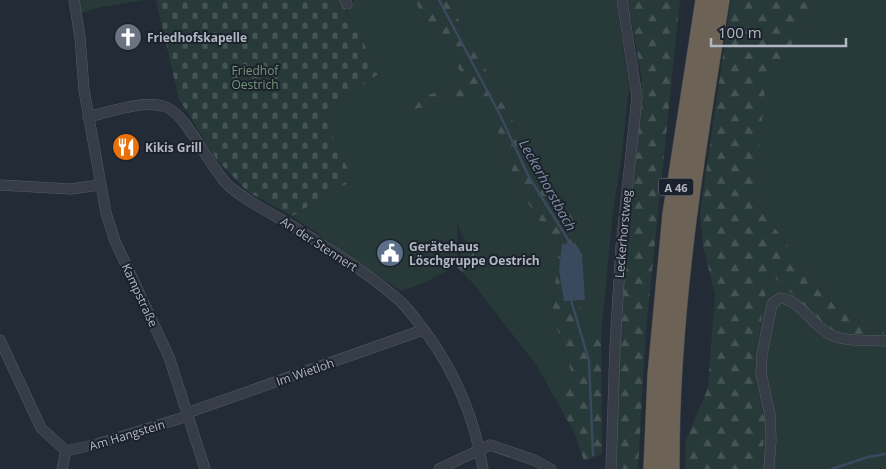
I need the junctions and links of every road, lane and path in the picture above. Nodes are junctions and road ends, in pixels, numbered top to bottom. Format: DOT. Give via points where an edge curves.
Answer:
graph roads {
  1 [pos="74,0"];
  2 [pos="622,0"];
  3 [pos="705,0"];
  4 [pos="720,0"];
  5 [pos="88,117"];
  6 [pos="694,174"];
  7 [pos="0,185"];
  8 [pos="100,185"];
  9 [pos="696,264"];
  10 [pos="424,330"];
  11 [pos="0,340"];
  12 [pos="886,341"];
  13 [pos="187,415"];
  14 [pos="680,426"];
  15 [pos="480,450"];
  16 [pos="66,451"];
  17 [pos="62,469"];
  18 [pos="205,469"];
  19 [pos="439,469"];
  20 [pos="483,469"];
  21 [pos="551,469"];
  22 [pos="611,469"];
  23 [pos="653,469"];
  24 [pos="670,469"];
  25 [pos="769,469"];
  1 -- 5 [label="street, Kampstraße"];
  2 -- 22 [label="street, Leckerhorstweg" via="637,97 620,264"];
  3 -- 23 [label="highway, A 46" via="672,214 657,375"];
  4 -- 6 [label="highway, A 46"];
  5 -- 8 [label="street, Kampstraße"];
  5 -- 10 [label="street, An der Stennert" via="154,104 166,107 178,115 228,184 385,289"];
  6 -- 9 [label="highway"];
  6 -- 24 [label="highway, A 46" via="672,371"];
  7 -- 8 [label="street" via="71,188"];
  8 -- 13 [label="street, Kampstraße" via="115,241 169,357"];
  10 -- 13 [label="street, Im Wietloh"];
  10 -- 15 [label="street, An der Stennert" via="458,385"];
  11 -- 16 [label="street" via="41,428"];
  12 -- 25 [label="street" via="832,336 791,301 780,298 772,304 761,373 770,415"];
  13 -- 16 [label="street, Am Hangstein"];
  13 -- 18 [label="street, Kampstraße"];
  14 -- 24 [label="highway"];
  15 -- 19 [label="street"];
  15 -- 20 [label="street, An der Stennert"];
  15 -- 21 [label="street" via="490,445"];
  16 -- 17 [label="street"];
}
